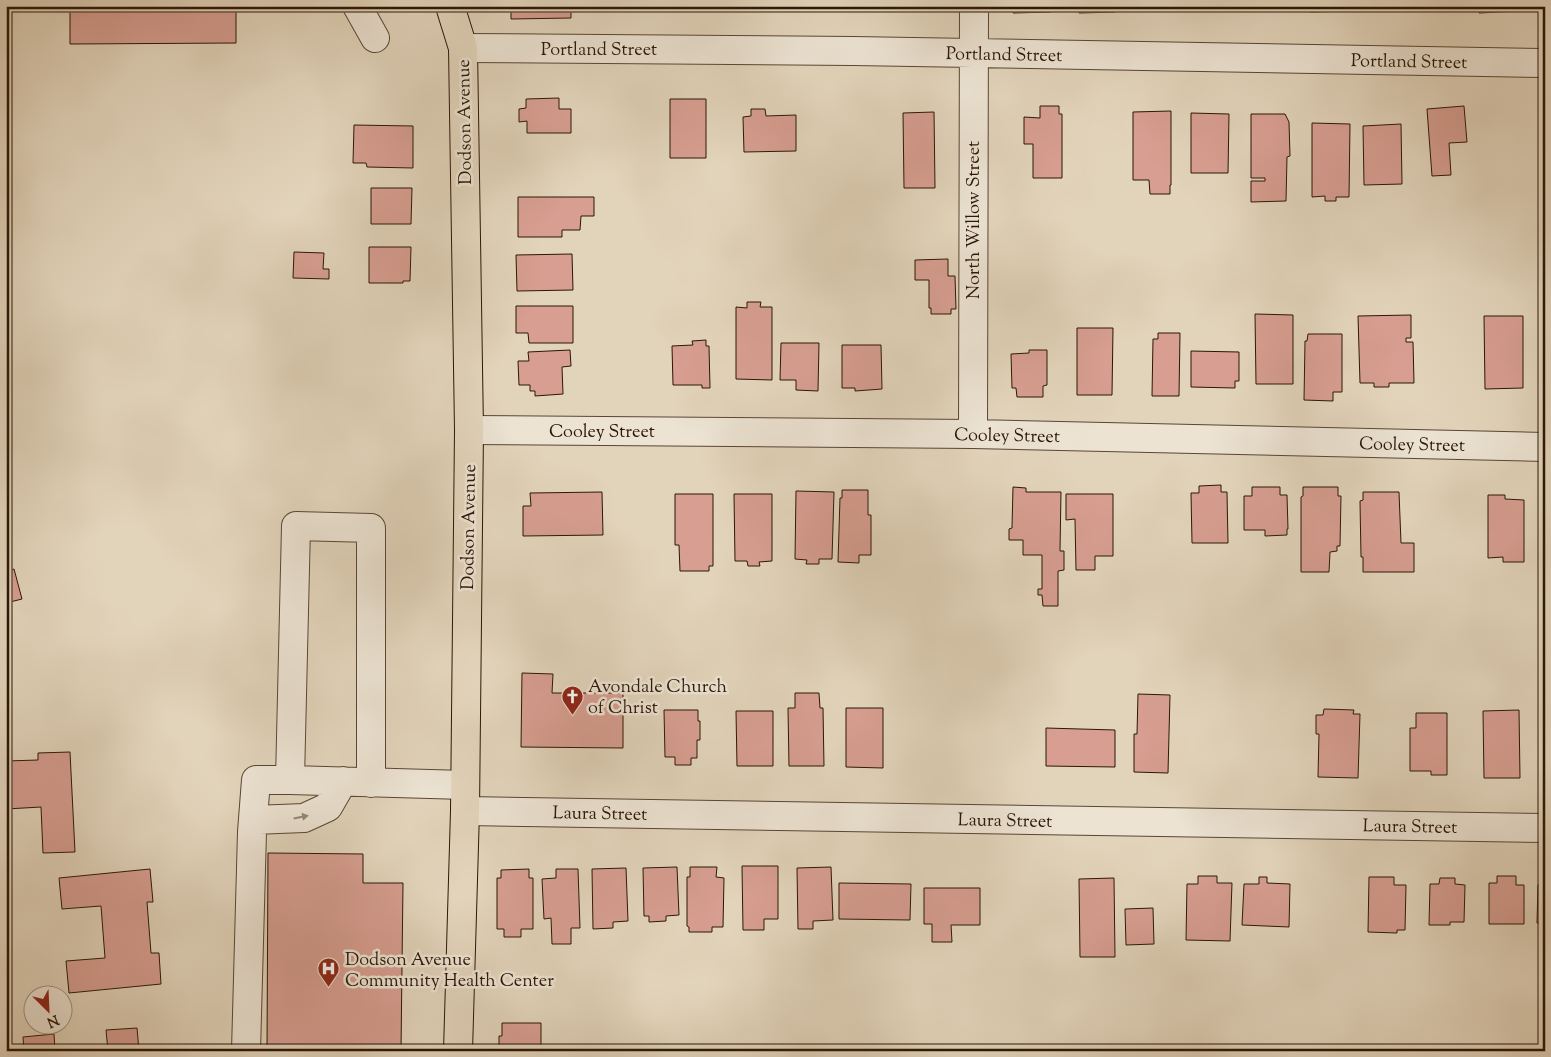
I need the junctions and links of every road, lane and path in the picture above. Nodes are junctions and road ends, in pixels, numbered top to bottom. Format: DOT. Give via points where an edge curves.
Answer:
graph roads {
  1 [pos="357,6"];
  2 [pos="450,6"];
  3 [pos="974,6"];
  4 [pos="375,38"];
  5 [pos="463,48"];
  6 [pos="973,54"];
  7 [pos="1545,63"];
  8 [pos="469,430"];
  9 [pos="973,434"];
  10 [pos="1545,447"];
  11 [pos="290,780"];
  12 [pos="343,782"];
  13 [pos="371,782"];
  14 [pos="465,798"];
  15 [pos="253,820"];
  16 [pos="1545,828"];
  17 [pos="246,1051"];
  18 [pos="458,1051"];
  1 -- 4 [label="street"];
  2 -- 5 [label="main road, Dodson Avenue"];
  3 -- 6 [label="street, North Willow Street"];
  5 -- 6 [label="street, Portland Street"];
  5 -- 8 [label="main road, Dodson Avenue"];
  6 -- 7 [label="street, Portland Street"];
  6 -- 9 [label="street, North Willow Street"];
  8 -- 9 [label="street, Cooley Street"];
  8 -- 14 [label="main road, Dodson Avenue"];
  9 -- 10 [label="street, Cooley Street"];
  11 -- 12 [label="street, Laura Street"];
  11 -- 13 [label="street" via="296,526 371,528"];
  11 -- 15 [label="street, Laura Street" via="256,780"];
  12 -- 13 [label="street, Laura Street"];
  15 -- 12 [label="street, one-way" via="304,818 328,807"];
  13 -- 14 [label="street, Laura Street"];
  14 -- 16 [label="street, Laura Street"];
  14 -- 18 [label="main road, Dodson Avenue"];
  15 -- 17 [label="street"];
}
